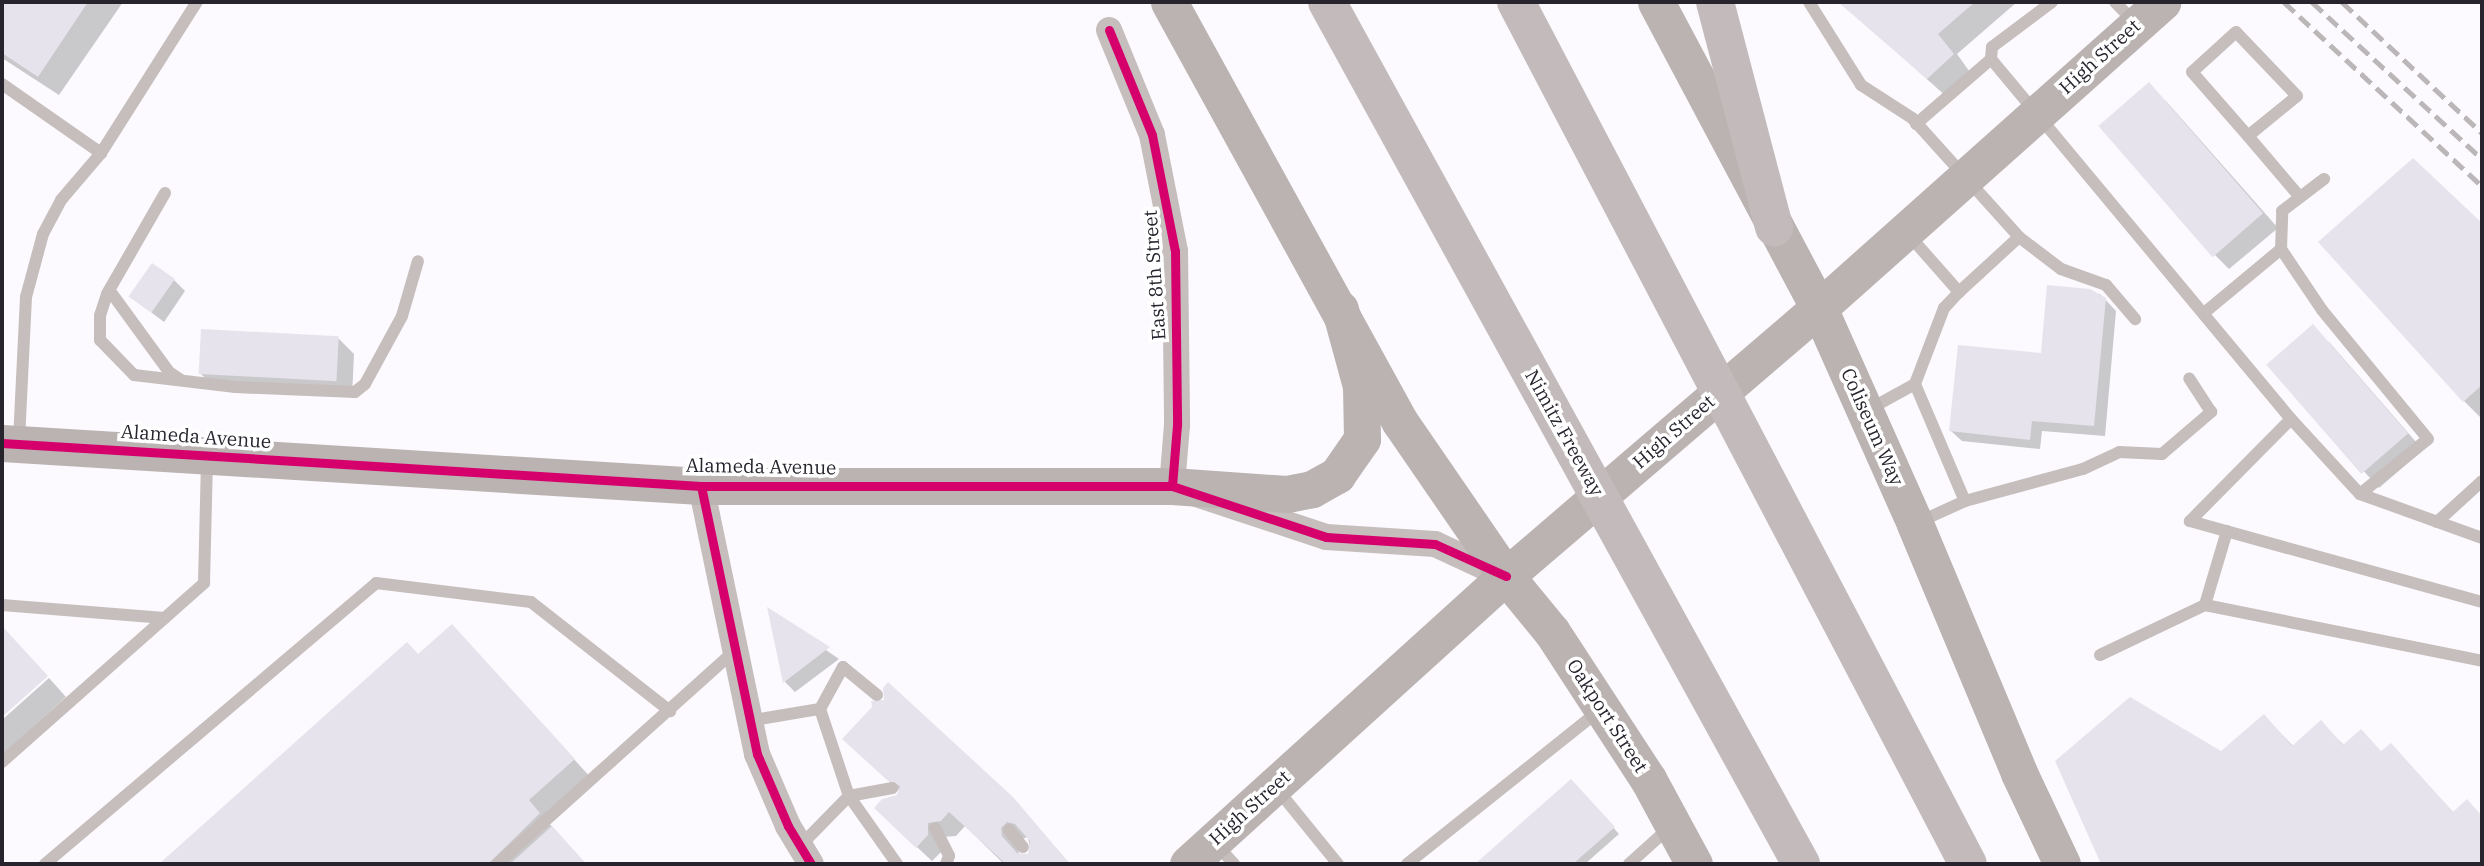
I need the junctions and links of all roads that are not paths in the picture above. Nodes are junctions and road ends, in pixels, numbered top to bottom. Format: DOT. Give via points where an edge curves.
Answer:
graph roads {
  1 [pos="197,2"];
  2 [pos="1169,2"];
  3 [pos="1327,2"];
  4 [pos="1516,2"];
  5 [pos="1656,2"];
  6 [pos="1715,2"];
  7 [pos="1809,2"];
  8 [pos="2052,2"];
  9 [pos="2138,10"];
  10 [pos="1109,30"];
  11 [pos="1991,59"];
  12 [pos="2,83"];
  13 [pos="2038,112"];
  14 [pos="1916,124"];
  15 [pos="2248,136"];
  16 [pos="101,153"];
  17 [pos="1967,177"];
  18 [pos="2323,179"];
  19 [pos="165,193"];
  20 [pos="2300,197"];
  21 [pos="1774,227"];
  22 [pos="1905,231"];
  23 [pos="2019,237"];
  24 [pos="2281,249"];
  25 [pos="418,261"];
  26 [pos="110,291"];
  27 [pos="1959,292"];
  28 [pos="1819,308"];
  29 [pos="1340,309"];
  30 [pos="2204,313"];
  31 [pos="2135,319"];
  32 [pos="2189,378"];
  33 [pos="184,382"];
  34 [pos="1914,384"];
  35 [pos="1865,411"];
  36 [pos="2291,419"];
  37 [pos="10,443"];
  38 [pos="208,455"];
  39 [pos="2482,481"];
  40 [pos="701,486"];
  41 [pos="1172,486"];
  42 [pos="2360,494"];
  43 [pos="1965,501"];
  44 [pos="2437,522"];
  45 [pos="1915,524"];
  46 [pos="2227,531"];
  47 [pos="2482,538"];
  48 [pos="1506,576"];
  49 [pos="2482,602"];
  50 [pos="2206,604"];
  51 [pos="2,605"];
  52 [pos="164,618"];
  53 [pos="733,652"];
  54 [pos="2100,654"];
  55 [pos="2482,661"];
  56 [pos="877,695"];
  57 [pos="820,709"];
  58 [pos="1602,709"];
  59 [pos="670,711"];
  60 [pos="747,721"];
  61 [pos="2,762"];
  62 [pos="1275,786"];
  63 [pos="892,788"];
  64 [pos="849,796"];
  65 [pos="1673,824"];
  66 [pos="934,828"];
  67 [pos="1009,830"];
  68 [pos="1023,846"];
  69 [pos="806,855"];
  70 [pos="1212,857"];
  71 [pos="45,864"];
  72 [pos="497,864"];
  73 [pos="897,864"];
  74 [pos="946,864"];
  75 [pos="1338,864"];
  76 [pos="1407,864"];
  77 [pos="1629,864"];
  78 [pos="1694,864"];
  79 [pos="1801,864"];
  80 [pos="1968,864"];
  81 [pos="2062,864"];
  1 -- 16 [label="lane"];
  2 -- 29 [label="main road"];
  3 -- 79 [label="highway, Nimitz Freeway"];
  4 -- 80 [label="highway"];
  5 -- 21 [label="main road, Coliseum Way"];
  6 -- 21 [label="highway"];
  7 -- 14 [label="lane" via="1861,85"];
  8 -- 11 [label="lane" via="1992,47"];
  9 -- 13 [label="main road, High Street"];
  10 -- 41 [label="street, East 8th Street" via="1152,135 1175,251 1177,425"];
  11 -- 13 [label="lane"];
  11 -- 14 [label="lane"];
  12 -- 16 [label="lane"];
  13 -- 17 [label="main road, High Street"];
  13 -- 30 [label="lane"];
  14 -- 17 [label="lane"];
  15 -- 15 [label="lane" via="2297,96 2236,32 2192,72"];
  15 -- 20 [label="lane"];
  16 -- 37 [label="lane" via="61,200 32,266"];
  17 -- 22 [label="main road, High Street"];
  17 -- 23 [label="lane"];
  18 -- 20 [label="lane"];
  19 -- 26 [label="lane"];
  20 -- 24 [label="lane" via="2283,211"];
  21 -- 28 [label="main road, Coliseum Way"];
  22 -- 27 [label="lane"];
  22 -- 28 [label="main road, High Street"];
  23 -- 27 [label="lane"];
  23 -- 31 [label="lane" via="2061,269 2106,285"];
  24 -- 30 [label="lane"];
  24 -- 42 [label="lane" via="2322,310 2428,439"];
  25 -- 33 [label="lane" via="402,316 365,384 355,392"];
  26 -- 33 [label="lane" via="169,372"];
  26 -- 33 [label="lane" via="100,332 109,353 134,375"];
  27 -- 34 [label="lane" via="1944,308"];
  28 -- 35 [label="main road, Coliseum Way"];
  28 -- 48 [label="main road, High Street"];
  29 -- 41 [label="main road" via="1364,412 1362,439 1344,467 1312,489 1287,494"];
  29 -- 48 [label="main road, Oakport Street" via="1400,422"];
  30 -- 36 [label="lane"];
  32 -- 43 [label="lane" via="2211,412 2162,454 2119,452 2083,469"];
  34 -- 35 [label="lane"];
  34 -- 43 [label="lane"];
  35 -- 45 [label="main road, Coliseum Way"];
  36 -- 42 [label="lane"];
  36 -- 46 [label="lane" via="2190,521"];
  37 -- 38 [label="main road, Alameda Avenue"];
  38 -- 40 [label="main road, Alameda Avenue"];
  38 -- 52 [label="lane" via="204,583"];
  39 -- 44 [label="lane"];
  40 -- 41 [label="main road, Alameda Avenue"];
  40 -- 53 [label="street"];
  41 -- 48 [label="street, Alameda Avenue" via="1326,537 1435,544"];
  42 -- 44 [label="lane"];
  43 -- 45 [label="lane"];
  44 -- 47 [label="lane"];
  45 -- 81 [label="main road, Coliseum Way"];
  46 -- 49 [label="lane"];
  46 -- 50 [label="lane"];
  48 -- 58 [label="main road, Oakport Street" via="1552,632"];
  48 -- 62 [label="main road, High Street"];
  50 -- 54 [label="lane"];
  50 -- 55 [label="lane"];
  51 -- 52 [label="lane"];
  52 -- 61 [label="lane"];
  53 -- 59 [label="lane"];
  53 -- 60 [label="street"];
  56 -- 57 [label="lane" via="843,667"];
  57 -- 60 [label="lane"];
  57 -- 64 [label="lane"];
  58 -- 65 [label="main road, Oakport Street"];
  58 -- 76 [label="lane"];
  59 -- 71 [label="lane" via="531,602 376,583"];
  59 -- 72 [label="lane"];
  60 -- 69 [label="street" via="772,792"];
  62 -- 70 [label="main road, High Street"];
  62 -- 75 [label="lane"];
  63 -- 64 [label="lane"];
  64 -- 69 [label="lane"];
  64 -- 73 [label="lane"];
  65 -- 77 [label="lane"];
  65 -- 78 [label="main road, Oakport Street"];
  66 -- 74 [label="lane" via="949,856"];
  67 -- 68 [label="lane"];
}
